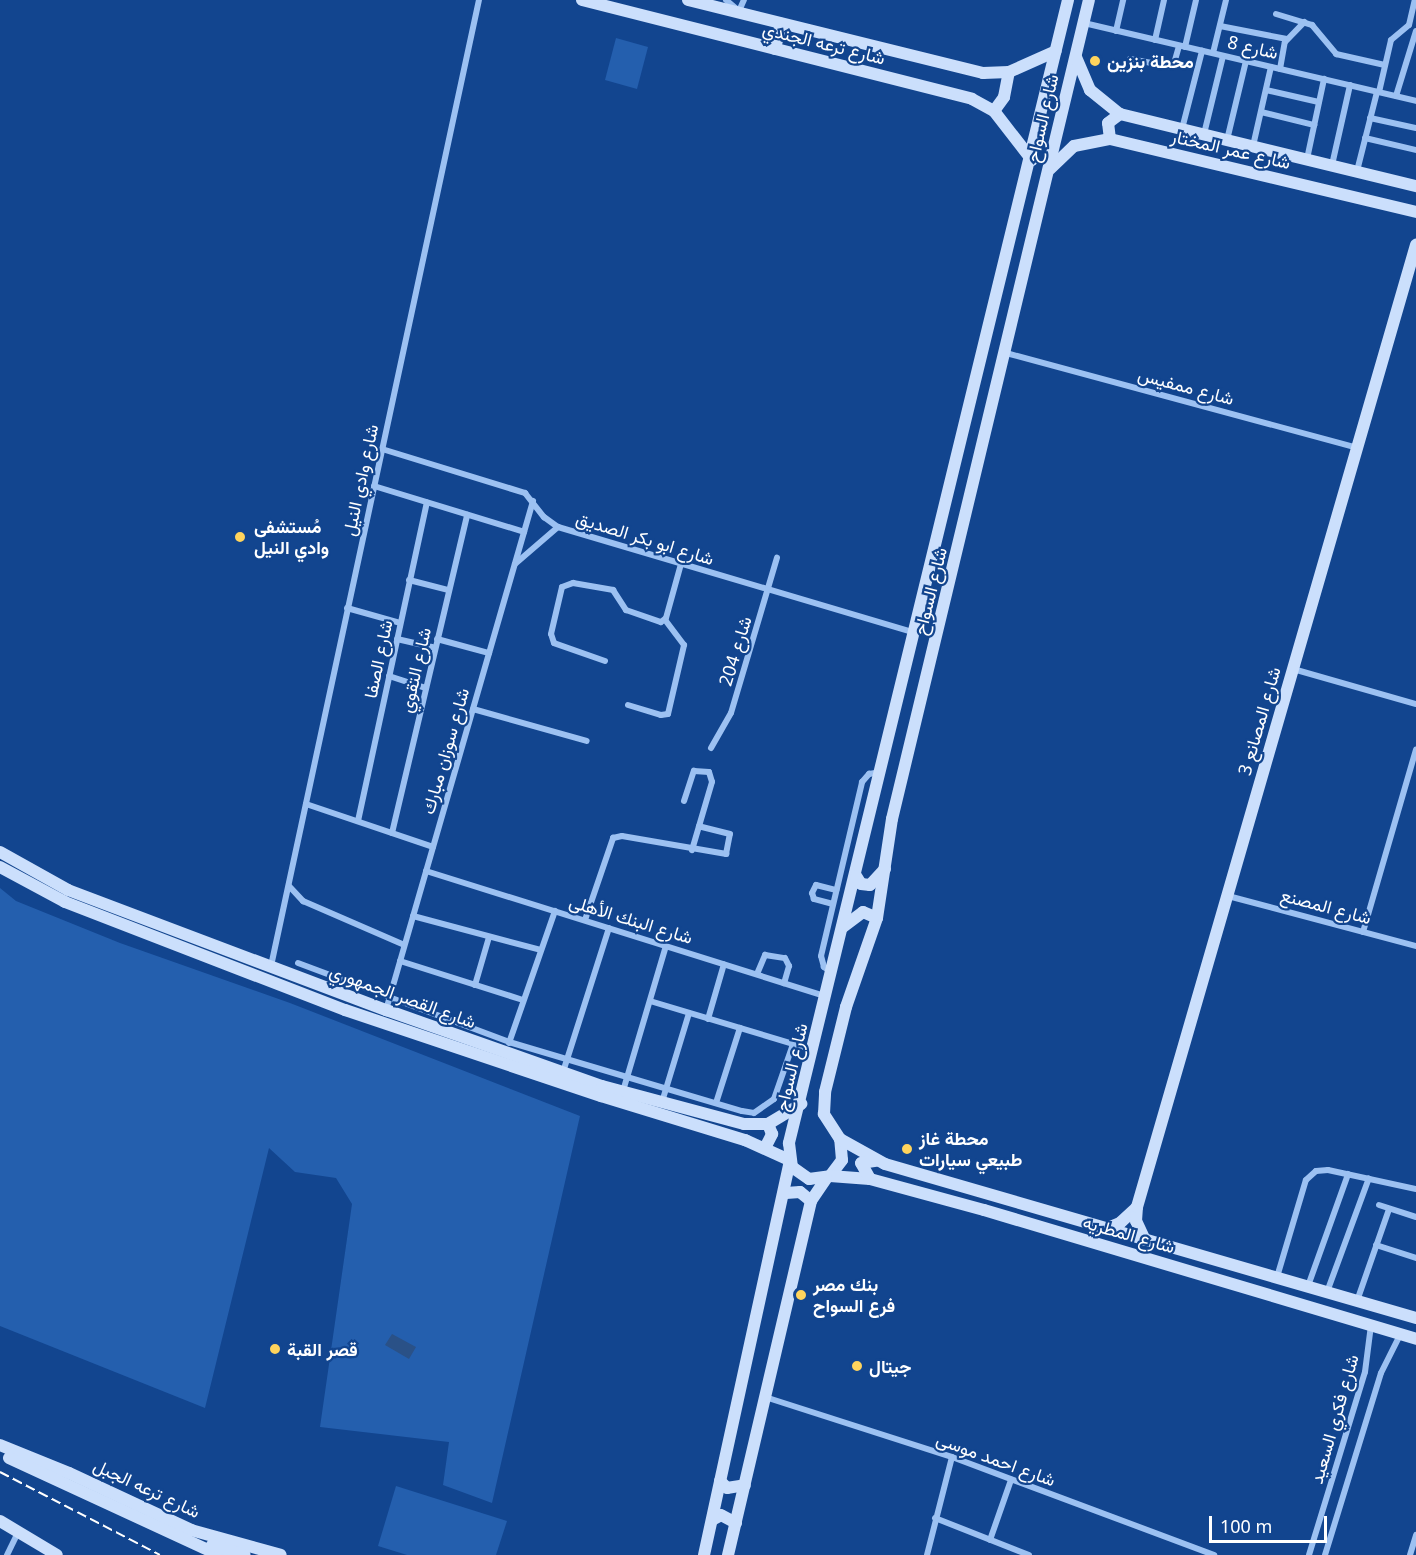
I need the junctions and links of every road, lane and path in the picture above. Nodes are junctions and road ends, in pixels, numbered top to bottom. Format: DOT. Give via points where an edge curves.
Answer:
graph roads {
  1 [pos="479,0"];
  2 [pos="582,0"];
  3 [pos="688,0"];
  4 [pos="726,0"];
  5 [pos="744,0"];
  6 [pos="1068,0"];
  7 [pos="1089,0"];
  8 [pos="1123,0"];
  9 [pos="1164,0"];
  10 [pos="1196,0"];
  11 [pos="1226,0"];
  12 [pos="1415,0"];
  13 [pos="742,13"];
  14 [pos="1276,14"];
  15 [pos="1304,22"];
  16 [pos="1083,23"];
  17 [pos="781,24"];
  18 [pos="1220,26"];
  19 [pos="1116,30"];
  20 [pos="1416,31"];
  21 [pos="1287,39"];
  22 [pos="1155,40"];
  23 [pos="1182,46"];
  24 [pos="775,49"];
  25 [pos="1056,51"];
  26 [pos="1202,51"];
  27 [pos="1213,53"];
  28 [pos="1076,56"];
  29 [pos="1222,56"];
  30 [pos="1130,59"];
  31 [pos="1246,61"];
  32 [pos="1385,65"];
  33 [pos="1271,67"];
  34 [pos="1280,69"];
  35 [pos="1010,72"];
  36 [pos="1324,79"];
  37 [pos="1350,85"];
  38 [pos="1266,90"];
  39 [pos="1378,92"];
  40 [pos="1396,96"];
  41 [pos="1416,101"];
  42 [pos="1319,102"];
  43 [pos="994,111"];
  44 [pos="1261,112"];
  45 [pos="1120,114"];
  46 [pos="1370,118"];
  47 [pos="1314,125"];
  48 [pos="1416,128"];
  49 [pos="1182,130"];
  50 [pos="1204,134"];
  51 [pos="1365,138"];
  52 [pos="1110,139"];
  53 [pos="1227,140"];
  54 [pos="1253,146"];
  55 [pos="1416,150"];
  56 [pos="1307,159"];
  57 [pos="1032,160"];
  58 [pos="1332,165"];
  59 [pos="1357,171"];
  60 [pos="1048,172"];
  61 [pos="1416,186"];
  62 [pos="1416,212"];
  63 [pos="1416,245"];
  64 [pos="1016,310"];
  65 [pos="993,315"];
  66 [pos="1006,353"];
  67 [pos="981,368"];
  68 [pos="1358,448"];
  69 [pos="382,449"];
  70 [pos="374,486"];
  71 [pos="533,501"];
  72 [pos="427,502"];
  73 [pos="466,515"];
  74 [pos="558,527"];
  75 [pos="524,532"];
  76 [pos="777,558"];
  77 [pos="515,564"];
  78 [pos="681,564"];
  79 [pos="409,580"];
  80 [pos="448,590"];
  81 [pos="768,591"];
  82 [pos="347,608"];
  83 [pos="665,620"];
  84 [pos="400,623"];
  85 [pos="914,633"];
  86 [pos="398,639"];
  87 [pos="438,639"];
  88 [pos="435,648"];
  89 [pos="489,653"];
  90 [pos="605,661"];
  91 [pos="1293,669"];
  92 [pos="389,676"];
  93 [pos="426,688"];
  94 [pos="1416,704"];
  95 [pos="628,705"];
  96 [pos="473,709"];
  97 [pos="587,741"];
  98 [pos="711,748"];
  99 [pos="1416,750"];
  100 [pos="880,772"];
  101 [pos="684,801"];
  102 [pos="306,804"];
  103 [pos="358,821"];
  104 [pos="699,826"];
  105 [pos="392,833"];
  106 [pos="433,846"];
  107 [pos="692,850"];
  108 [pos="0,852"];
  109 [pos="0,867"];
  110 [pos="885,868"];
  111 [pos="426,871"];
  112 [pos="856,876"];
  113 [pos="288,885"];
  114 [pos="836,890"];
  115 [pos="1228,896"];
  116 [pos="833,904"];
  117 [pos="555,911"];
  118 [pos="413,916"];
  119 [pos="877,918"];
  120 [pos="585,920"];
  121 [pos="843,927"];
  122 [pos="609,928"];
  123 [pos="1363,932"];
  124 [pos="489,937"];
  125 [pos="404,945"];
  126 [pos="666,946"];
  127 [pos="1416,946"];
  128 [pos="541,950"];
  129 [pos="400,961"];
  130 [pos="298,963"];
  131 [pos="724,964"];
  132 [pos="271,966"];
  133 [pos="832,972"];
  134 [pos="757,974"];
  135 [pos="784,983"];
  136 [pos="475,985"];
  137 [pos="827,996"];
  138 [pos="390,997"];
  139 [pos="523,1000"];
  140 [pos="650,1001"];
  141 [pos="386,1010"];
  142 [pos="688,1013"];
  143 [pos="708,1019"];
  144 [pos="740,1028"];
  145 [pos="793,1044"];
  146 [pos="507,1047"];
  147 [pos="814,1050"];
  148 [pos="567,1059"];
  149 [pos="563,1072"];
  150 [pos="627,1077"];
  151 [pos="666,1089"];
  152 [pos="623,1091"];
  153 [pos="662,1102"];
  154 [pos="716,1103"];
  155 [pos="801,1104"];
  156 [pos="768,1124"];
  157 [pos="840,1139"];
  158 [pos="765,1148"];
  159 [pos="789,1161"];
  160 [pos="880,1162"];
  161 [pos="1348,1174"];
  162 [pos="828,1177"];
  163 [pos="1369,1178"];
  164 [pos="870,1179"];
  165 [pos="1416,1189"];
  166 [pos="786,1193"];
  167 [pos="811,1201"];
  168 [pos="1379,1205"];
  169 [pos="1137,1207"];
  170 [pos="1389,1209"];
  171 [pos="1416,1217"];
  172 [pos="1105,1229"];
  173 [pos="1145,1240"];
  174 [pos="1377,1245"];
  175 [pos="1416,1258"];
  176 [pos="1276,1278"];
  177 [pos="1308,1287"];
  178 [pos="1327,1292"];
  179 [pos="1357,1301"];
  180 [pos="1380,1307"];
  181 [pos="1416,1318"];
  182 [pos="1371,1324"];
  183 [pos="1400,1334"];
  184 [pos="1416,1339"];
  185 [pos="765,1396"];
  186 [pos="0,1445"];
  187 [pos="0,1454"];
  188 [pos="952,1457"];
  189 [pos="1011,1480"];
  190 [pos="720,1481"];
  191 [pos="745,1485"];
  192 [pos="935,1518"];
  193 [pos="712,1520"];
  194 [pos="0,1521"];
  195 [pos="736,1523"];
  196 [pos="18,1532"];
  197 [pos="1416,1535"];
  198 [pos="990,1540"];
  199 [pos="1415,1545"];
  200 [pos="224,1552"];
  201 [pos="7,1555"];
  202 [pos="57,1555"];
  203 [pos="245,1555"];
  204 [pos="281,1555"];
  205 [pos="704,1555"];
  206 [pos="729,1555"];
  207 [pos="927,1555"];
  208 [pos="1029,1555"];
  209 [pos="1214,1555"];
  210 [pos="1309,1555"];
  211 [pos="1325,1555"];
  212 [pos="1410,1555"];
  1 -- 69 [label="street, شارع وادي النيل"];
  2 -- 24 [label="main road, شارع ترعه الجندي"];
  3 -- 13 [label="main road, شارع ترعه الجندي"];
  4 -- 13 [label="street"];
  5 -- 13 [label="street"];
  6 -- 25 [label="main road, شارع السواح"];
  7 -- 16 [label="main road, شارع السواح"];
  8 -- 19 [label="street"];
  9 -- 22 [label="street"];
  10 -- 23 [label="street"];
  11 -- 18 [label="street"];
  12 -- 32 [label="street" via="1410,25 1394,34"];
  13 -- 17 [label="main road, شارع ترعه الجندي"];
  14 -- 15 [label="street"];
  15 -- 21 [label="street"];
  15 -- 32 [label="street" via="1318,30 1336,54"];
  16 -- 19 [label="street, شارع 8"];
  16 -- 28 [label="main road, شارع السواح"];
  17 -- 24 [label="main road"];
  17 -- 35 [label="main road, شارع ترعه الجندي" via="983,73"];
  18 -- 21 [label="street"];
  18 -- 27 [label="street"];
  19 -- 22 [label="street, شارع 8"];
  20 -- 40 [label="street"];
  21 -- 34 [label="street"];
  22 -- 23 [label="street, شارع 8"];
  23 -- 26 [label="street, شارع 8"];
  23 -- 30 [label="street" via="1173,67"];
  24 -- 43 [label="main road, شارع ترعه الجندي" via="972,99"];
  25 -- 35 [label="main road, شارع ترعه الجندي"];
  25 -- 57 [label="main road, شارع السواح"];
  26 -- 27 [label="street, شارع 8"];
  26 -- 49 [label="street"];
  27 -- 29 [label="street, شارع 8"];
  28 -- 45 [label="main road, شارع عمر المختار" via="1090,90"];
  28 -- 60 [label="main road, شارع السواح"];
  29 -- 31 [label="street, شارع 8"];
  29 -- 50 [label="street"];
  31 -- 33 [label="street, شارع 8"];
  31 -- 53 [label="street"];
  32 -- 39 [label="street"];
  33 -- 34 [label="street, شارع 8"];
  33 -- 38 [label="street"];
  34 -- 36 [label="street, شارع 8"];
  35 -- 43 [label="main road" via="1004,97"];
  36 -- 37 [label="street, شارع 8"];
  36 -- 42 [label="street"];
  37 -- 39 [label="street, شارع 8"];
  37 -- 58 [label="street"];
  38 -- 42 [label="street"];
  38 -- 44 [label="street"];
  39 -- 40 [label="street, شارع 8"];
  39 -- 46 [label="street"];
  40 -- 41 [label="street, شارع 8"];
  42 -- 47 [label="street"];
  43 -- 57 [label="main road, شارع ترعه الجندي"];
  44 -- 47 [label="street"];
  44 -- 54 [label="street"];
  45 -- 49 [label="main road, شارع عمر المختار"];
  45 -- 52 [label="main road" via="1108,123"];
  46 -- 48 [label="street"];
  46 -- 51 [label="street"];
  47 -- 56 [label="street"];
  49 -- 50 [label="main road, شارع عمر المختار"];
  50 -- 53 [label="main road, شارع عمر المختار"];
  51 -- 55 [label="street"];
  51 -- 59 [label="street"];
  52 -- 60 [label="main road, شارع عمر المختار" via="1074,146"];
  52 -- 62 [label="main road, شارع عمر المختار"];
  53 -- 54 [label="main road, شارع عمر المختار"];
  54 -- 56 [label="main road, شارع عمر المختار"];
  56 -- 58 [label="main road, شارع عمر المختار"];
  57 -- 65 [label="main road, شارع السواح"];
  58 -- 59 [label="main road, شارع عمر المختار"];
  59 -- 61 [label="main road, شارع عمر المختار"];
  60 -- 64 [label="main road, شارع السواح"];
  63 -- 68 [label="main road, شارع المصانع 3"];
  64 -- 65 [label="main road" via="1001,324 994,321"];
  64 -- 66 [label="main road, شارع السواح"];
  65 -- 67 [label="main road, شارع السواح"];
  66 -- 67 [label="main road" via="1001,348 994,349"];
  66 -- 68 [label="street, شارع ممفيس"];
  66 -- 110 [label="main road, شارع السواح" via="892,819"];
  67 -- 85 [label="main road, شارع السواح"];
  68 -- 91 [label="main road, شارع المصانع 3"];
  69 -- 70 [label="street, شارع وادي النيل"];
  69 -- 71 [label="street, شارع ابو بكر الصديق" via="525,494"];
  70 -- 72 [label="street"];
  70 -- 82 [label="street, شارع وادي النيل"];
  71 -- 74 [label="street, شارع ابو بكر الصديق" via="544,518"];
  71 -- 75 [label="street, شارع سوزان مبارك"];
  72 -- 73 [label="street"];
  72 -- 79 [label="street, شارع الصفا"];
  73 -- 75 [label="street"];
  73 -- 80 [label="street, شارع التقوي"];
  74 -- 77 [label="street"];
  74 -- 78 [label="street, شارع ابو بكر الصديق"];
  75 -- 77 [label="street, شارع سوزان مبارك"];
  76 -- 81 [label="street, شارع 204"];
  77 -- 89 [label="street, شارع سوزان مبارك"];
  78 -- 81 [label="street, شارع ابو بكر الصديق"];
  78 -- 83 [label="street"];
  79 -- 80 [label="street"];
  79 -- 84 [label="street, شارع الصفا"];
  80 -- 87 [label="street, شارع التقوي"];
  81 -- 85 [label="street, شارع ابو بكر الصديق"];
  81 -- 98 [label="street, شارع 204" via="731,713"];
  82 -- 84 [label="street"];
  82 -- 102 [label="street, شارع وادي النيل"];
  83 -- 90 [label="street" via="626,610 613,590 573,583 560,590 551,634 554,643"];
  83 -- 95 [label="street" via="684,645 668,714 661,716"];
  84 -- 86 [label="street, شارع الصفا"];
  85 -- 100 [label="main road, شارع السواح"];
  86 -- 88 [label="street"];
  86 -- 92 [label="street, شارع الصفا"];
  87 -- 88 [label="street, شارع التقوي"];
  87 -- 89 [label="street"];
  88 -- 93 [label="street, شارع التقوي"];
  89 -- 96 [label="street, شارع سوزان مبارك"];
  91 -- 94 [label="street"];
  91 -- 115 [label="main road, شارع المصانع 3"];
  92 -- 93 [label="street"];
  92 -- 103 [label="street, شارع الصفا"];
  93 -- 105 [label="street, شارع التقوي"];
  96 -- 97 [label="street"];
  96 -- 106 [label="street, شارع سوزان مبارك"];
  99 -- 123 [label="street"];
  100 -- 112 [label="main road, شارع السواح"];
  100 -- 114 [label="street" via="870,774 862,782"];
  101 -- 104 [label="street" via="694,771 709,772 712,782"];
  102 -- 103 [label="street"];
  102 -- 113 [label="street, شارع وادي النيل"];
  103 -- 105 [label="street"];
  104 -- 107 [label="street"];
  104 -- 107 [label="street" via="730,834 728,851 721,855"];
  105 -- 106 [label="street"];
  106 -- 111 [label="street, شارع سوزان مبارك"];
  107 -- 120 [label="street" via="622,836 610,840"];
  108 -- 132 [label="main road, شارع القصر الجمهوري" via="47,881"];
  109 -- 158 [label="main road, شارع القصر الجمهوري" via="65,902 345,1010"];
  110 -- 112 [label="main road" via="870,885 861,884"];
  110 -- 119 [label="main road, شارع السواح"];
  111 -- 117 [label="street, شارع البنك الأهلى"];
  111 -- 118 [label="street, شارع سوزان مبارك"];
  112 -- 121 [label="main road, شارع السواح"];
  113 -- 125 [label="street" via="303,901"];
  113 -- 132 [label="street, شارع وادي النيل"];
  114 -- 116 [label="street"];
  114 -- 116 [label="street" via="816,885 812,893 814,899"];
  115 -- 123 [label="street, شارع المصنع"];
  115 -- 169 [label="main road, شارع المصانع 3"];
  116 -- 133 [label="street" via="821,956 824,966"];
  117 -- 120 [label="street, شارع البنك الأهلى"];
  117 -- 128 [label="street"];
  118 -- 124 [label="street"];
  118 -- 125 [label="street, شارع سوزان مبارك"];
  119 -- 121 [label="main road" via="863,912"];
  119 -- 157 [label="main road, شارع السواح" via="846,1007 825,1092 826,1121"];
  120 -- 122 [label="street, شارع البنك الأهلى"];
  121 -- 133 [label="main road, شارع السواح"];
  122 -- 126 [label="street, شارع البنك الأهلى"];
  122 -- 148 [label="street"];
  123 -- 127 [label="street, شارع المصنع"];
  124 -- 128 [label="street"];
  124 -- 136 [label="street"];
  125 -- 129 [label="street, شارع سوزان مبارك"];
  126 -- 131 [label="street, شارع البنك الأهلى"];
  126 -- 140 [label="street"];
  128 -- 139 [label="street"];
  129 -- 136 [label="street"];
  129 -- 138 [label="street, شارع سوزان مبارك"];
  130 -- 138 [label="street"];
  131 -- 134 [label="street, شارع البنك الأهلى"];
  131 -- 143 [label="street"];
  132 -- 141 [label="main road, شارع القصر الجمهوري"];
  133 -- 137 [label="main road, شارع السواح"];
  134 -- 135 [label="street, شارع البنك الأهلى"];
  134 -- 135 [label="street" via="763,956 778,956 788,963"];
  135 -- 137 [label="street, شارع البنك الأهلى"];
  136 -- 139 [label="street"];
  137 -- 147 [label="main road, شارع السواح"];
  138 -- 141 [label="street, شارع سوزان مبارك"];
  138 -- 146 [label="street"];
  139 -- 146 [label="street"];
  140 -- 142 [label="street"];
  140 -- 150 [label="street"];
  141 -- 146 [label="main road, شارع القصر الجمهوري"];
  142 -- 143 [label="street"];
  142 -- 151 [label="street"];
  143 -- 144 [label="street"];
  144 -- 145 [label="street"];
  144 -- 154 [label="street"];
  145 -- 147 [label="street"];
  145 -- 154 [label="street" via="774,1099 766,1108 754,1113"];
  146 -- 148 [label="street"];
  146 -- 149 [label="main road, شارع القصر الجمهوري"];
  147 -- 155 [label="main road, شارع السواح"];
  148 -- 149 [label="street"];
  148 -- 150 [label="street"];
  149 -- 152 [label="main road, شارع القصر الجمهوري"];
  150 -- 151 [label="street"];
  150 -- 152 [label="street"];
  151 -- 153 [label="street"];
  151 -- 154 [label="street"];
  152 -- 153 [label="main road, شارع القصر الجمهوري"];
  153 -- 156 [label="main road, شارع القصر الجمهوري" via="744,1124"];
  155 -- 156 [label="main road"];
  155 -- 159 [label="main road, شارع السواح"];
  156 -- 158 [label="main road" via="771,1139"];
  157 -- 160 [label="main road, شارع المطريه"];
  157 -- 162 [label="main road" via="842,1160"];
  158 -- 159 [label="main road, شارع القصر الجمهوري"];
  159 -- 162 [label="main road" via="804,1178"];
  159 -- 166 [label="main road, شارع السواح"];
  160 -- 164 [label="main road" via="861,1163"];
  160 -- 172 [label="main road, شارع المطريه"];
  161 -- 163 [label="street"];
  161 -- 176 [label="street" via="1322,1170 1306,1180"];
  161 -- 177 [label="street"];
  162 -- 164 [label="main road, شارع المطريه"];
  162 -- 167 [label="main road"];
  163 -- 165 [label="street"];
  163 -- 178 [label="street"];
  164 -- 182 [label="main road, شارع المطريه"];
  166 -- 167 [label="main road" via="800,1192"];
  166 -- 190 [label="main road, شارع السواح"];
  167 -- 185 [label="main road"];
  168 -- 170 [label="street"];
  169 -- 172 [label="main road" via="1120,1223"];
  169 -- 173 [label="main road, شارع المصانع 3" via="1136,1221"];
  170 -- 171 [label="street"];
  170 -- 174 [label="street"];
  172 -- 173 [label="main road, شارع المطريه"];
  173 -- 176 [label="main road, شارع المطريه"];
  174 -- 175 [label="street"];
  174 -- 179 [label="street"];
  176 -- 177 [label="main road, شارع المطريه"];
  177 -- 178 [label="main road, شارع المطريه"];
  178 -- 179 [label="main road, شارع المطريه"];
  179 -- 180 [label="main road, شارع المطريه"];
  180 -- 181 [label="main road, شارع المطريه"];
  180 -- 184 [label="main road" via="1387,1316 1410,1324"];
  182 -- 183 [label="main road, شارع المطريه"];
  182 -- 210 [label="street, شارع فكري السعيد" via="1365,1372"];
  183 -- 184 [label="main road, شارع المطريه"];
  183 -- 211 [label="street, شارع فكري السعيد" via="1381,1373"];
  185 -- 188 [label="street, شارع احمد موسى"];
  185 -- 191 [label="main road"];
  186 -- 204 [label="main road, شارع ترعه الجبل" via="191,1530"];
  187 -- 200 [label="main road, شارع ترعه الجبل"];
  188 -- 189 [label="street, شارع احمد موسى"];
  188 -- 192 [label="street"];
  189 -- 198 [label="street"];
  189 -- 209 [label="street, شارع احمد موسى"];
  190 -- 191 [label="main road" via="727,1488"];
  190 -- 193 [label="main road, شارع السواح"];
  191 -- 195 [label="main road"];
  192 -- 198 [label="street"];
  192 -- 207 [label="street"];
  193 -- 195 [label="main road" via="721,1515"];
  193 -- 205 [label="main road, شارع السواح"];
  194 -- 196 [label="main road"];
  195 -- 206 [label="main road"];
  196 -- 201 [label="street"];
  196 -- 202 [label="main road"];
  197 -- 199 [label="street"];
  198 -- 208 [label="street"];
  199 -- 212 [label="street"];
  200 -- 203 [label="main road, شارع ترعه الجبل"];
}
